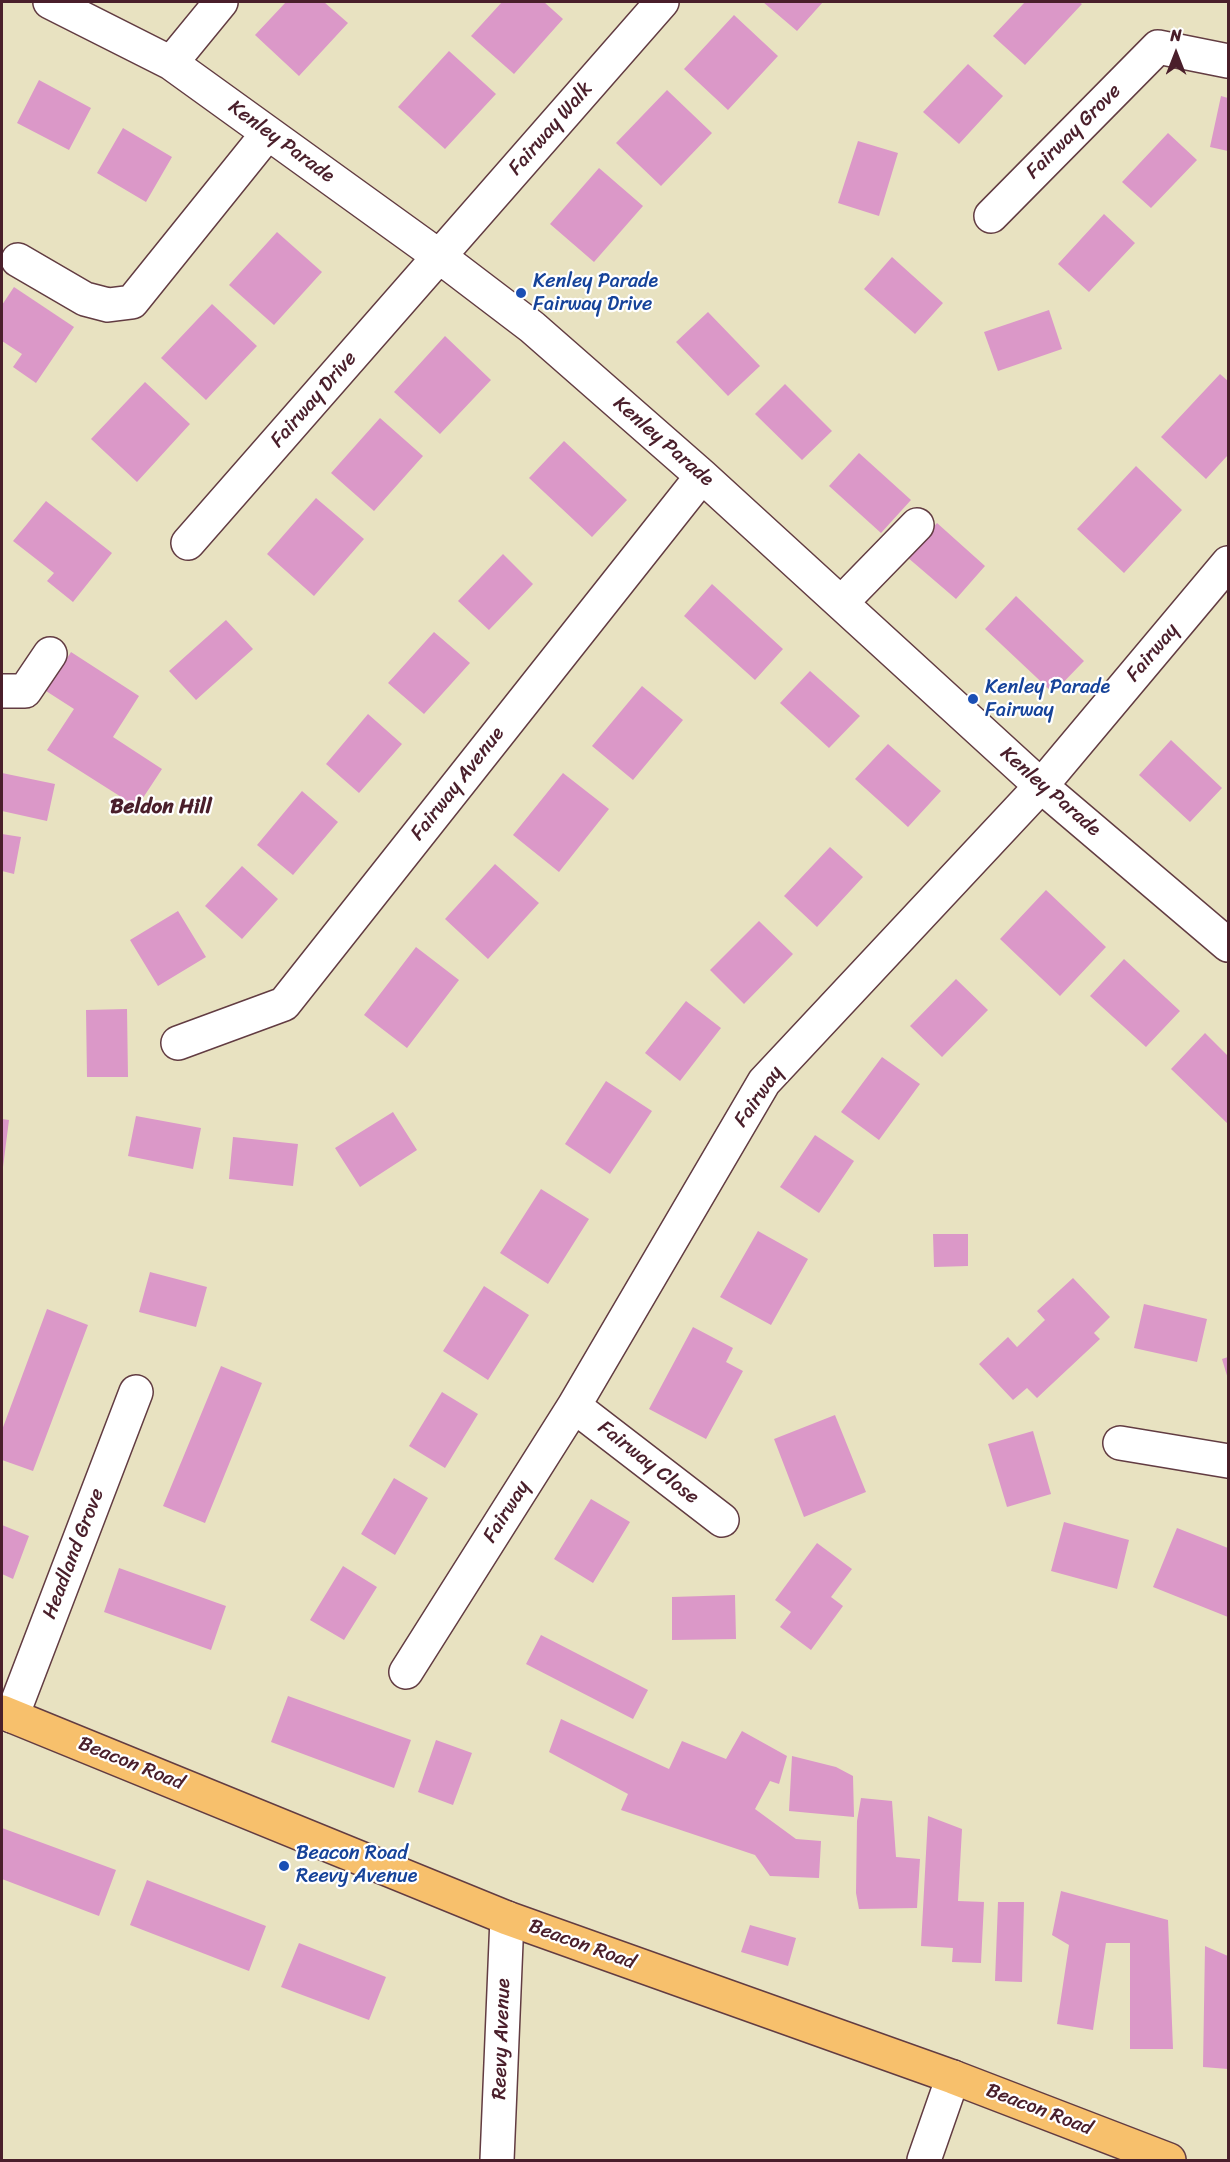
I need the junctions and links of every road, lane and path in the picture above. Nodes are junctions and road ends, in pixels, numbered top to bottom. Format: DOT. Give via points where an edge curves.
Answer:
graph roads {
  1 [pos="50,2"];
  2 [pos="221,2"];
  3 [pos="662,2"];
  4 [pos="1228,61"];
  5 [pos="171,63"];
  6 [pos="268,133"];
  7 [pos="991,216"];
  8 [pos="440,257"];
  9 [pos="18,260"];
  10 [pos="702,476"];
  11 [pos="917,525"];
  12 [pos="188,543"];
  13 [pos="1228,563"];
  14 [pos="841,603"];
  15 [pos="50,654"];
  16 [pos="2,691"];
  17 [pos="1041,786"];
  18 [pos="1228,945"];
  19 [pos="178,1043"];
  20 [pos="136,1392"];
  21 [pos="574,1406"];
  22 [pos="1120,1443"];
  23 [pos="1228,1461"];
  24 [pos="722,1520"];
  25 [pos="406,1672"];
  26 [pos="7,1714"];
  27 [pos="507,1918"];
  28 [pos="953,2077"];
  29 [pos="497,2160"];
  30 [pos="924,2160"];
  31 [pos="1169,2160"];
  1 -- 5 [label="street, Kenley Parade"];
  2 -- 5 [label="street"];
  3 -- 8 [label="street, Fairway Walk"];
  4 -- 7 [label="street, Fairway Grove" via="1158,47"];
  5 -- 6 [label="street, Kenley Parade"];
  6 -- 8 [label="street, Kenley Parade"];
  6 -- 9 [label="street" via="132,302 108,305 85,299"];
  8 -- 10 [label="street, Kenley Parade" via="532,327"];
  8 -- 12 [label="street, Fairway Drive"];
  10 -- 14 [label="street, Kenley Parade"];
  10 -- 19 [label="street, Fairway Avenue" via="284,1004"];
  11 -- 14 [label="street"];
  13 -- 17 [label="street, Fairway"];
  14 -- 17 [label="street, Kenley Parade"];
  15 -- 16 [label="street" via="25,691"];
  17 -- 18 [label="street, Kenley Parade"];
  17 -- 21 [label="street, Fairway" via="765,1082"];
  20 -- 26 [label="street, Headland Grove"];
  21 -- 24 [label="street, Fairway Close"];
  21 -- 25 [label="street, Fairway"];
  22 -- 23 [label="street"];
  26 -- 27 [label="main road, Beacon Road"];
  27 -- 28 [label="main road, Beacon Road"];
  27 -- 29 [label="street, Reevy Avenue"];
  28 -- 30 [label="street"];
  28 -- 31 [label="main road, Beacon Road"];
}
